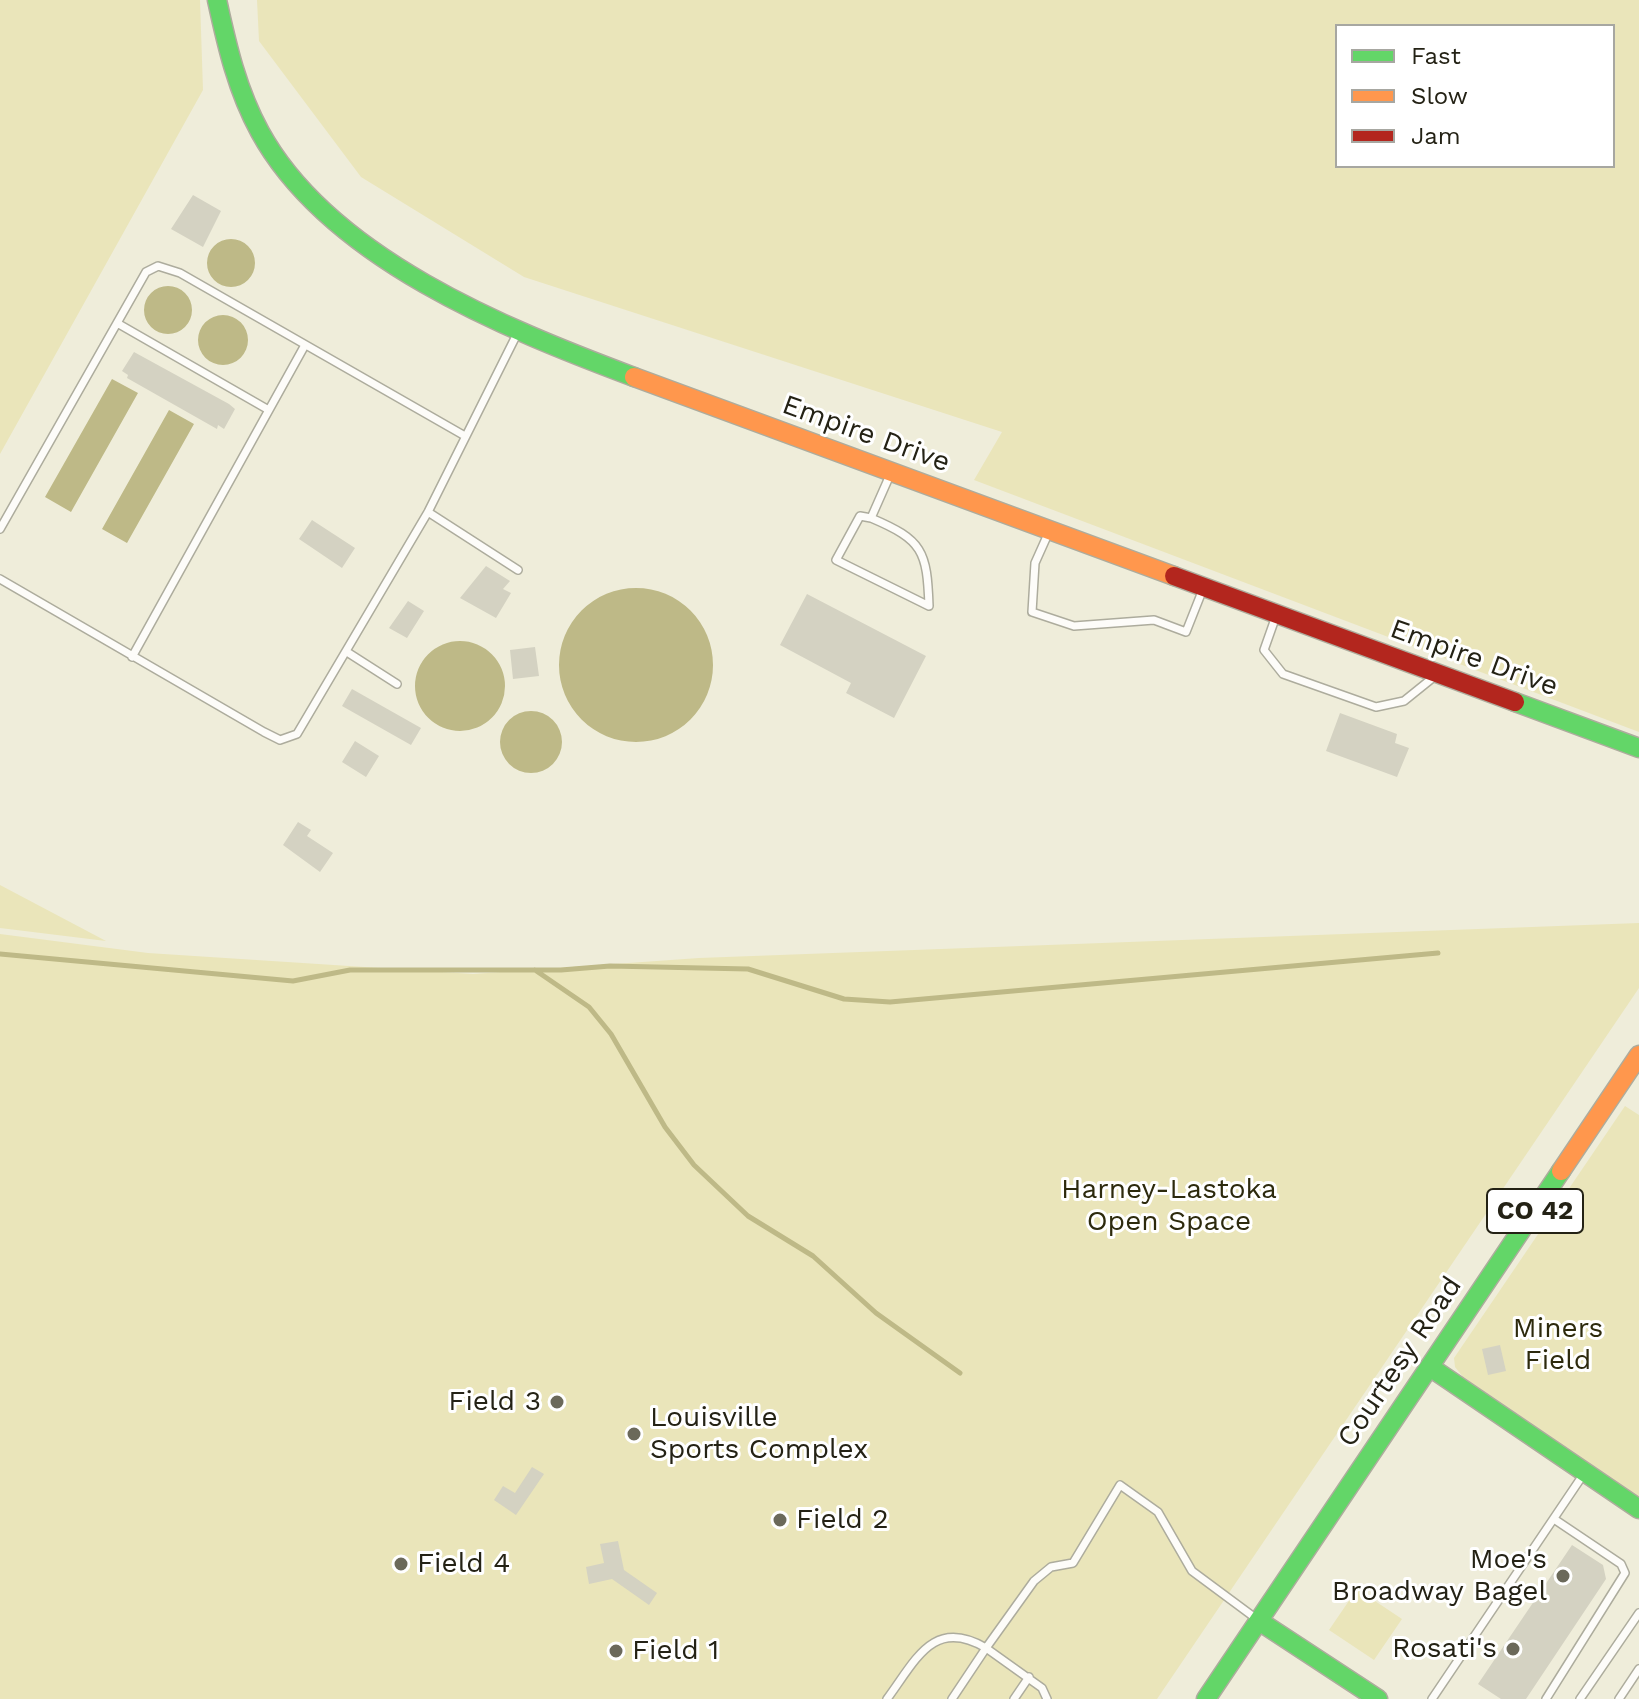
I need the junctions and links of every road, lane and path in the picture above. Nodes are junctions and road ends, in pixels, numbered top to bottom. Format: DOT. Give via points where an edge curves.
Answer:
graph roads {
  1 [pos="217,0"];
  2 [pos="117,323"];
  3 [pos="519,330"];
  4 [pos="305,345"];
  5 [pos="267,409"];
  6 [pos="465,436"];
  7 [pos="891,473"];
  8 [pos="428,512"];
  9 [pos="871,518"];
  10 [pos="0,529"];
  11 [pos="1049,532"];
  12 [pos="518,570"];
  13 [pos="0,579"];
  14 [pos="1203,589"];
  15 [pos="1276,616"];
  16 [pos="347,652"];
  17 [pos="132,657"];
  18 [pos="1437,675"];
  19 [pos="397,684"];
  20 [pos="1639,748"];
  21 [pos="1639,1055"];
  22 [pos="1430,1367"];
  23 [pos="1585,1473"];
  24 [pos="1639,1509"];
  25 [pos="1554,1519"];
  26 [pos="1639,1613"];
  27 [pos="1259,1621"];
  28 [pos="986,1648"];
  29 [pos="1639,1669"];
  30 [pos="1029,1677"];
  31 [pos="887,1699"];
  32 [pos="952,1699"];
  33 [pos="1014,1699"];
  34 [pos="1047,1699"];
  35 [pos="1206,1699"];
  36 [pos="1378,1699"];
  37 [pos="1432,1699"];
  38 [pos="1546,1699"];
  39 [pos="1580,1699"];
  40 [pos="1619,1699"];
  1 -- 3 [label="street, Empire Drive" via="232,72 263,138 292,180 328,218 372,252 435,291"];
  2 -- 4 [label="lane" via="146,272 158,266 180,273"];
  2 -- 5 [label="lane"];
  2 -- 10 [label="lane"];
  3 -- 6 [label="lane"];
  3 -- 7 [label="street, Empire Drive"];
  4 -- 5 [label="lane"];
  4 -- 6 [label="lane"];
  5 -- 17 [label="lane"];
  6 -- 8 [label="lane"];
  7 -- 9 [label="lane"];
  7 -- 11 [label="street, Empire Drive"];
  8 -- 12 [label="lane"];
  8 -- 16 [label="lane"];
  9 -- 9 [label="lane" via="860,516 854,522 836,560 929,606 926,559 916,542"];
  11 -- 14 [label="street, Empire Drive"];
  11 -- 14 [label="lane" via="1032,581 1032,612 1040,615 1074,626 1154,620 1186,632"];
  13 -- 17 [label="lane"];
  14 -- 15 [label="street, Empire Drive"];
  15 -- 18 [label="street, Empire Drive"];
  15 -- 18 [label="lane" via="1264,650 1283,674 1376,707 1404,701"];
  16 -- 17 [label="lane" via="307,722 297,734 280,740"];
  16 -- 19 [label="lane"];
  18 -- 20 [label="street, Empire Drive"];
  21 -- 22 [label="street, Courtesy Road / CO 42"];
  22 -- 23 [label="street"];
  22 -- 27 [label="street, Courtesy Road / CO 42"];
  23 -- 24 [label="street"];
  23 -- 25 [label="lane"];
  25 -- 37 [label="lane"];
  25 -- 38 [label="lane" via="1621,1564 1625,1573"];
  26 -- 39 [label="lane"];
  27 -- 28 [label="lane" via="1192,1571 1158,1512 1120,1485 1073,1563 1051,1567 1034,1581"];
  27 -- 35 [label="street, Courtesy Road / CO 42"];
  27 -- 36 [label="street"];
  28 -- 30 [label="lane"];
  28 -- 31 [label="lane" via="967,1637 947,1635 931,1642"];
  28 -- 32 [label="lane"];
  29 -- 40 [label="lane"];
  30 -- 33 [label="lane"];
  30 -- 34 [label="lane"];
}
